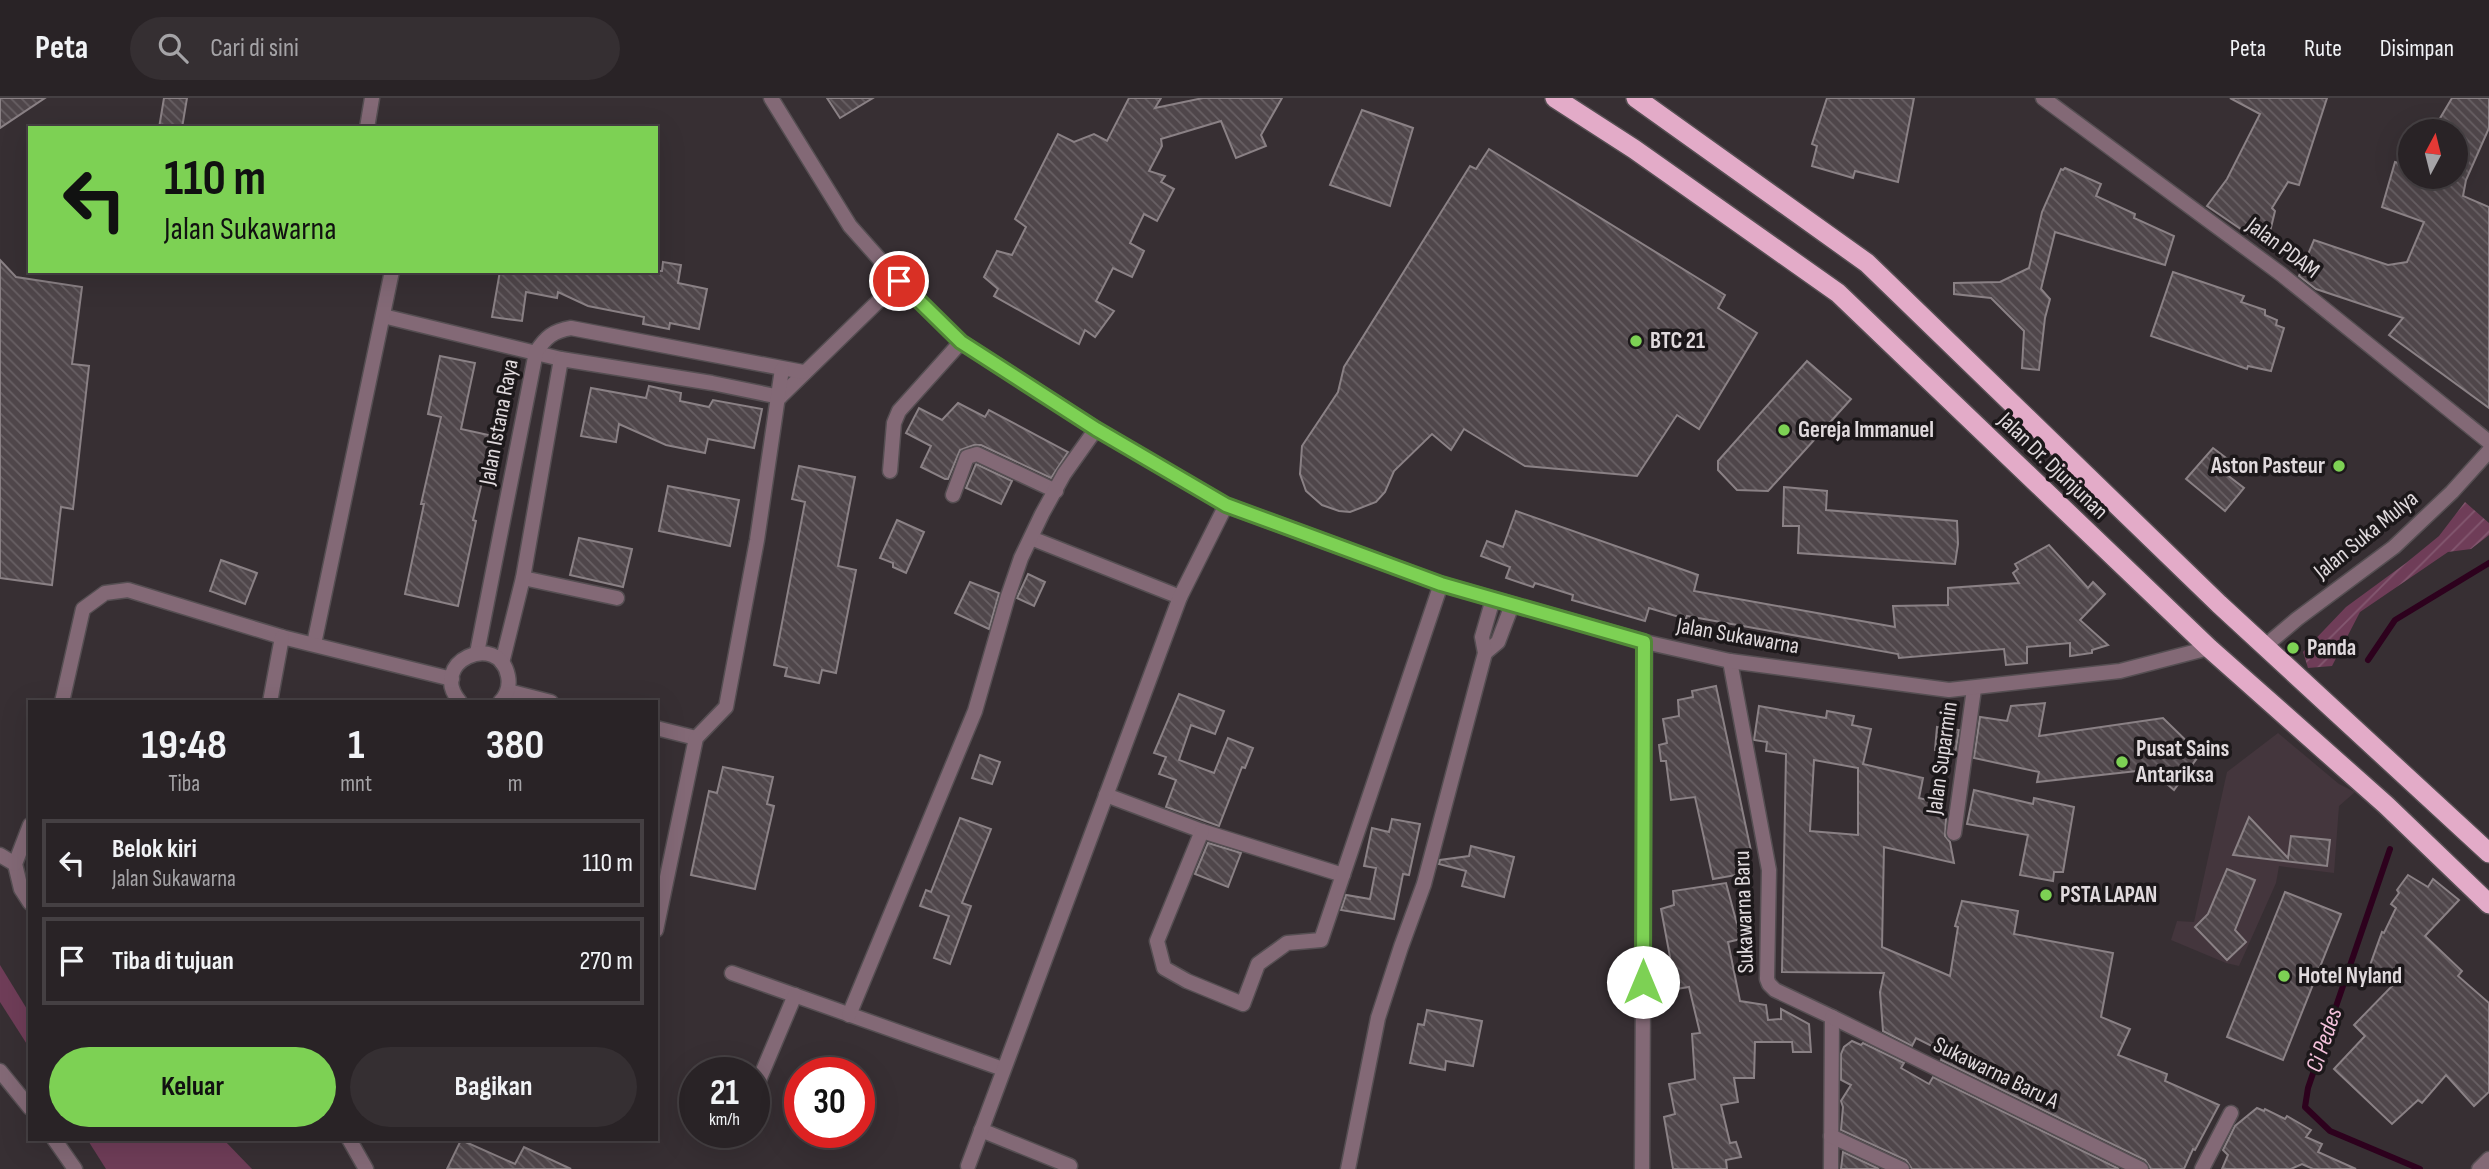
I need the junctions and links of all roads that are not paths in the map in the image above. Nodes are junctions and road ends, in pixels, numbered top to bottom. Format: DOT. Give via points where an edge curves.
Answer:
graph roads {
  1 [pos="372,98"];
  2 [pos="771,98"];
  3 [pos="1555,98"];
  4 [pos="1636,98"];
  5 [pos="2043,98"];
  6 [pos="367,126"];
  7 [pos="392,273"];
  8 [pos="899,281"];
  9 [pos="383,316"];
  10 [pos="961,342"];
  11 [pos="536,352"];
  12 [pos="716,357"];
  13 [pos="561,359"];
  14 [pos="782,369"];
  15 [pos="803,372"];
  16 [pos="712,383"];
  17 [pos="780,397"];
  18 [pos="1096,429"];
  19 [pos="2489,442"];
  20 [pos="2489,451"];
  21 [pos="890,471"];
  22 [pos="1056,491"];
  23 [pos="953,495"];
  24 [pos="1226,505"];
  25 [pos="1031,538"];
  26 [pos="523,578"];
  27 [pos="1441,584"];
  28 [pos="1180,597"];
  29 [pos="617,598"];
  30 [pos="1493,599"];
  31 [pos="1512,605"];
  32 [pos="282,637"];
  33 [pos="1644,642"];
  34 [pos="314,644"];
  35 [pos="2264,647"];
  36 [pos="2209,648"];
  37 [pos="477,653"];
  38 [pos="1485,653"];
  39 [pos="1730,661"];
  40 [pos="502,663"];
  41 [pos="452,679"];
  42 [pos="1974,689"];
  43 [pos="504,696"];
  44 [pos="62,700"];
  45 [pos="270,700"];
  46 [pos="459,700"];
  47 [pos="535,700"];
  48 [pos="658,728"];
  49 [pos="696,738"];
  50 [pos="1106,795"];
  51 [pos="28,830"];
  52 [pos="1202,831"];
  53 [pos="1954,834"];
  54 [pos="2489,853"];
  55 [pos="0,855"];
  56 [pos="15,864"];
  57 [pos="1343,875"];
  58 [pos="28,900"];
  59 [pos="2489,904"];
  60 [pos="658,920"];
  61 [pos="732,973"];
  62 [pos="795,995"];
  63 [pos="849,1015"];
  64 [pos="1832,1017"];
  65 [pos="769,1057"];
  66 [pos="1003,1069"];
  67 [pos="0,1071"];
  68 [pos="28,1106"];
  69 [pos="2231,1113"];
  70 [pos="981,1130"];
  71 [pos="1831,1136"];
  72 [pos="55,1141"];
  73 [pos="350,1141"];
  74 [pos="2489,1159"];
  75 [pos="968,1166"];
  76 [pos="1070,1166"];
  77 [pos="75,1169"];
  78 [pos="366,1169"];
  79 [pos="1348,1169"];
  80 [pos="1642,1169"];
  81 [pos="1831,1169"];
  82 [pos="1902,1169"];
  83 [pos="2141,1169"];
  84 [pos="2202,1169"];
  85 [pos="2479,1169"];
  1 -- 6 [label="street"];
  2 -- 8 [label="street, Jalan Sukawarna" via="850,226"];
  3 -- 36 [label="highway, Jalan Dr. Djunjunan" via="1838,293"];
  4 -- 35 [label="highway, Jalan Dr. Djunjunan" via="1867,263"];
  5 -- 19 [label="street, Jalan PDAM" via="2281,274"];
  7 -- 9 [label="street"];
  8 -- 10 [label="street, Jalan Sukawarna"];
  8 -- 15 [label="street"];
  9 -- 11 [label="street"];
  9 -- 34 [label="street"];
  10 -- 18 [label="street, Jalan Sukawarna"];
  10 -- 21 [label="street" via="899,411"];
  11 -- 12 [label="street, Jalan Istana Raya" via="546,337 571,328"];
  11 -- 13 [label="street"];
  11 -- 37 [label="street, Jalan Istana Raya"];
  12 -- 14 [label="street, Jalan Istana Raya"];
  12 -- 16 [label="street"];
  13 -- 16 [label="street"];
  13 -- 26 [label="street"];
  14 -- 15 [label="street, Jalan Istana Raya"];
  14 -- 17 [label="street"];
  15 -- 17 [label="street"];
  16 -- 17 [label="street"];
  17 -- 49 [label="street" via="726,707"];
  18 -- 22 [label="street"];
  18 -- 24 [label="street, Jalan Sukawarna"];
  20 -- 35 [label="street, Jalan Suka Mulya" via="2394,547"];
  22 -- 23 [label="street" via="977,454 967,457"];
  22 -- 25 [label="street"];
  24 -- 27 [label="street, Jalan Sukawarna"];
  24 -- 28 [label="street"];
  25 -- 28 [label="street"];
  25 -- 63 [label="street" via="1008,596 975,711"];
  26 -- 29 [label="street"];
  26 -- 40 [label="street"];
  27 -- 30 [label="street, Jalan Sukawarna"];
  27 -- 57 [label="street"];
  28 -- 50 [label="street"];
  30 -- 31 [label="street, Jalan Sukawarna"];
  30 -- 38 [label="street" via="1482,637"];
  31 -- 33 [label="street, Jalan Sukawarna"];
  31 -- 38 [label="street" via="1498,642"];
  32 -- 34 [label="street"];
  32 -- 44 [label="street" via="128,590 105,593 83,609"];
  32 -- 45 [label="street"];
  33 -- 39 [label="street, Jalan Sukawarna"];
  33 -- 80 [label="street"];
  34 -- 41 [label="street"];
  35 -- 54 [label="highway, Jalan Dr. Djunjunan"];
  36 -- 42 [label="street, Jalan Sukawarna" via="2120,671"];
  36 -- 59 [label="highway, Jalan Dr. Djunjunan" via="2386,804"];
  37 -- 40 [label="street"];
  37 -- 41 [label="street" via="460,662"];
  38 -- 79 [label="street" via="1424,884 1378,1018"];
  39 -- 42 [label="street, Jalan Sukawarna" via="1949,690"];
  39 -- 64 [label="street, Sukawarna Baru" via="1769,870 1767,979 1775,990"];
  40 -- 43 [label="street" via="509,681"];
  41 -- 46 [label="street"];
  42 -- 53 [label="street, Jalan Suparmin"];
  43 -- 47 [label="street"];
  48 -- 49 [label="street"];
  49 -- 60 [label="street"];
  50 -- 52 [label="street"];
  50 -- 66 [label="street"];
  51 -- 56 [label="street"];
  52 -- 57 [label="street"];
  52 -- 57 [label="street" via="1157,941 1164,968 1243,1004 1258,964 1287,943 1321,940"];
  55 -- 56 [label="street"];
  56 -- 58 [label="street"];
  61 -- 62 [label="street"];
  62 -- 63 [label="street"];
  62 -- 65 [label="street"];
  63 -- 66 [label="street"];
  64 -- 71 [label="street"];
  64 -- 83 [label="street, Sukawarna Baru A"];
  66 -- 70 [label="street"];
  67 -- 68 [label="street"];
  69 -- 84 [label="street"];
  70 -- 75 [label="street"];
  70 -- 76 [label="street"];
  71 -- 81 [label="street"];
  71 -- 82 [label="street"];
  72 -- 77 [label="street"];
  73 -- 78 [label="street"];
  74 -- 85 [label="street"];
}
